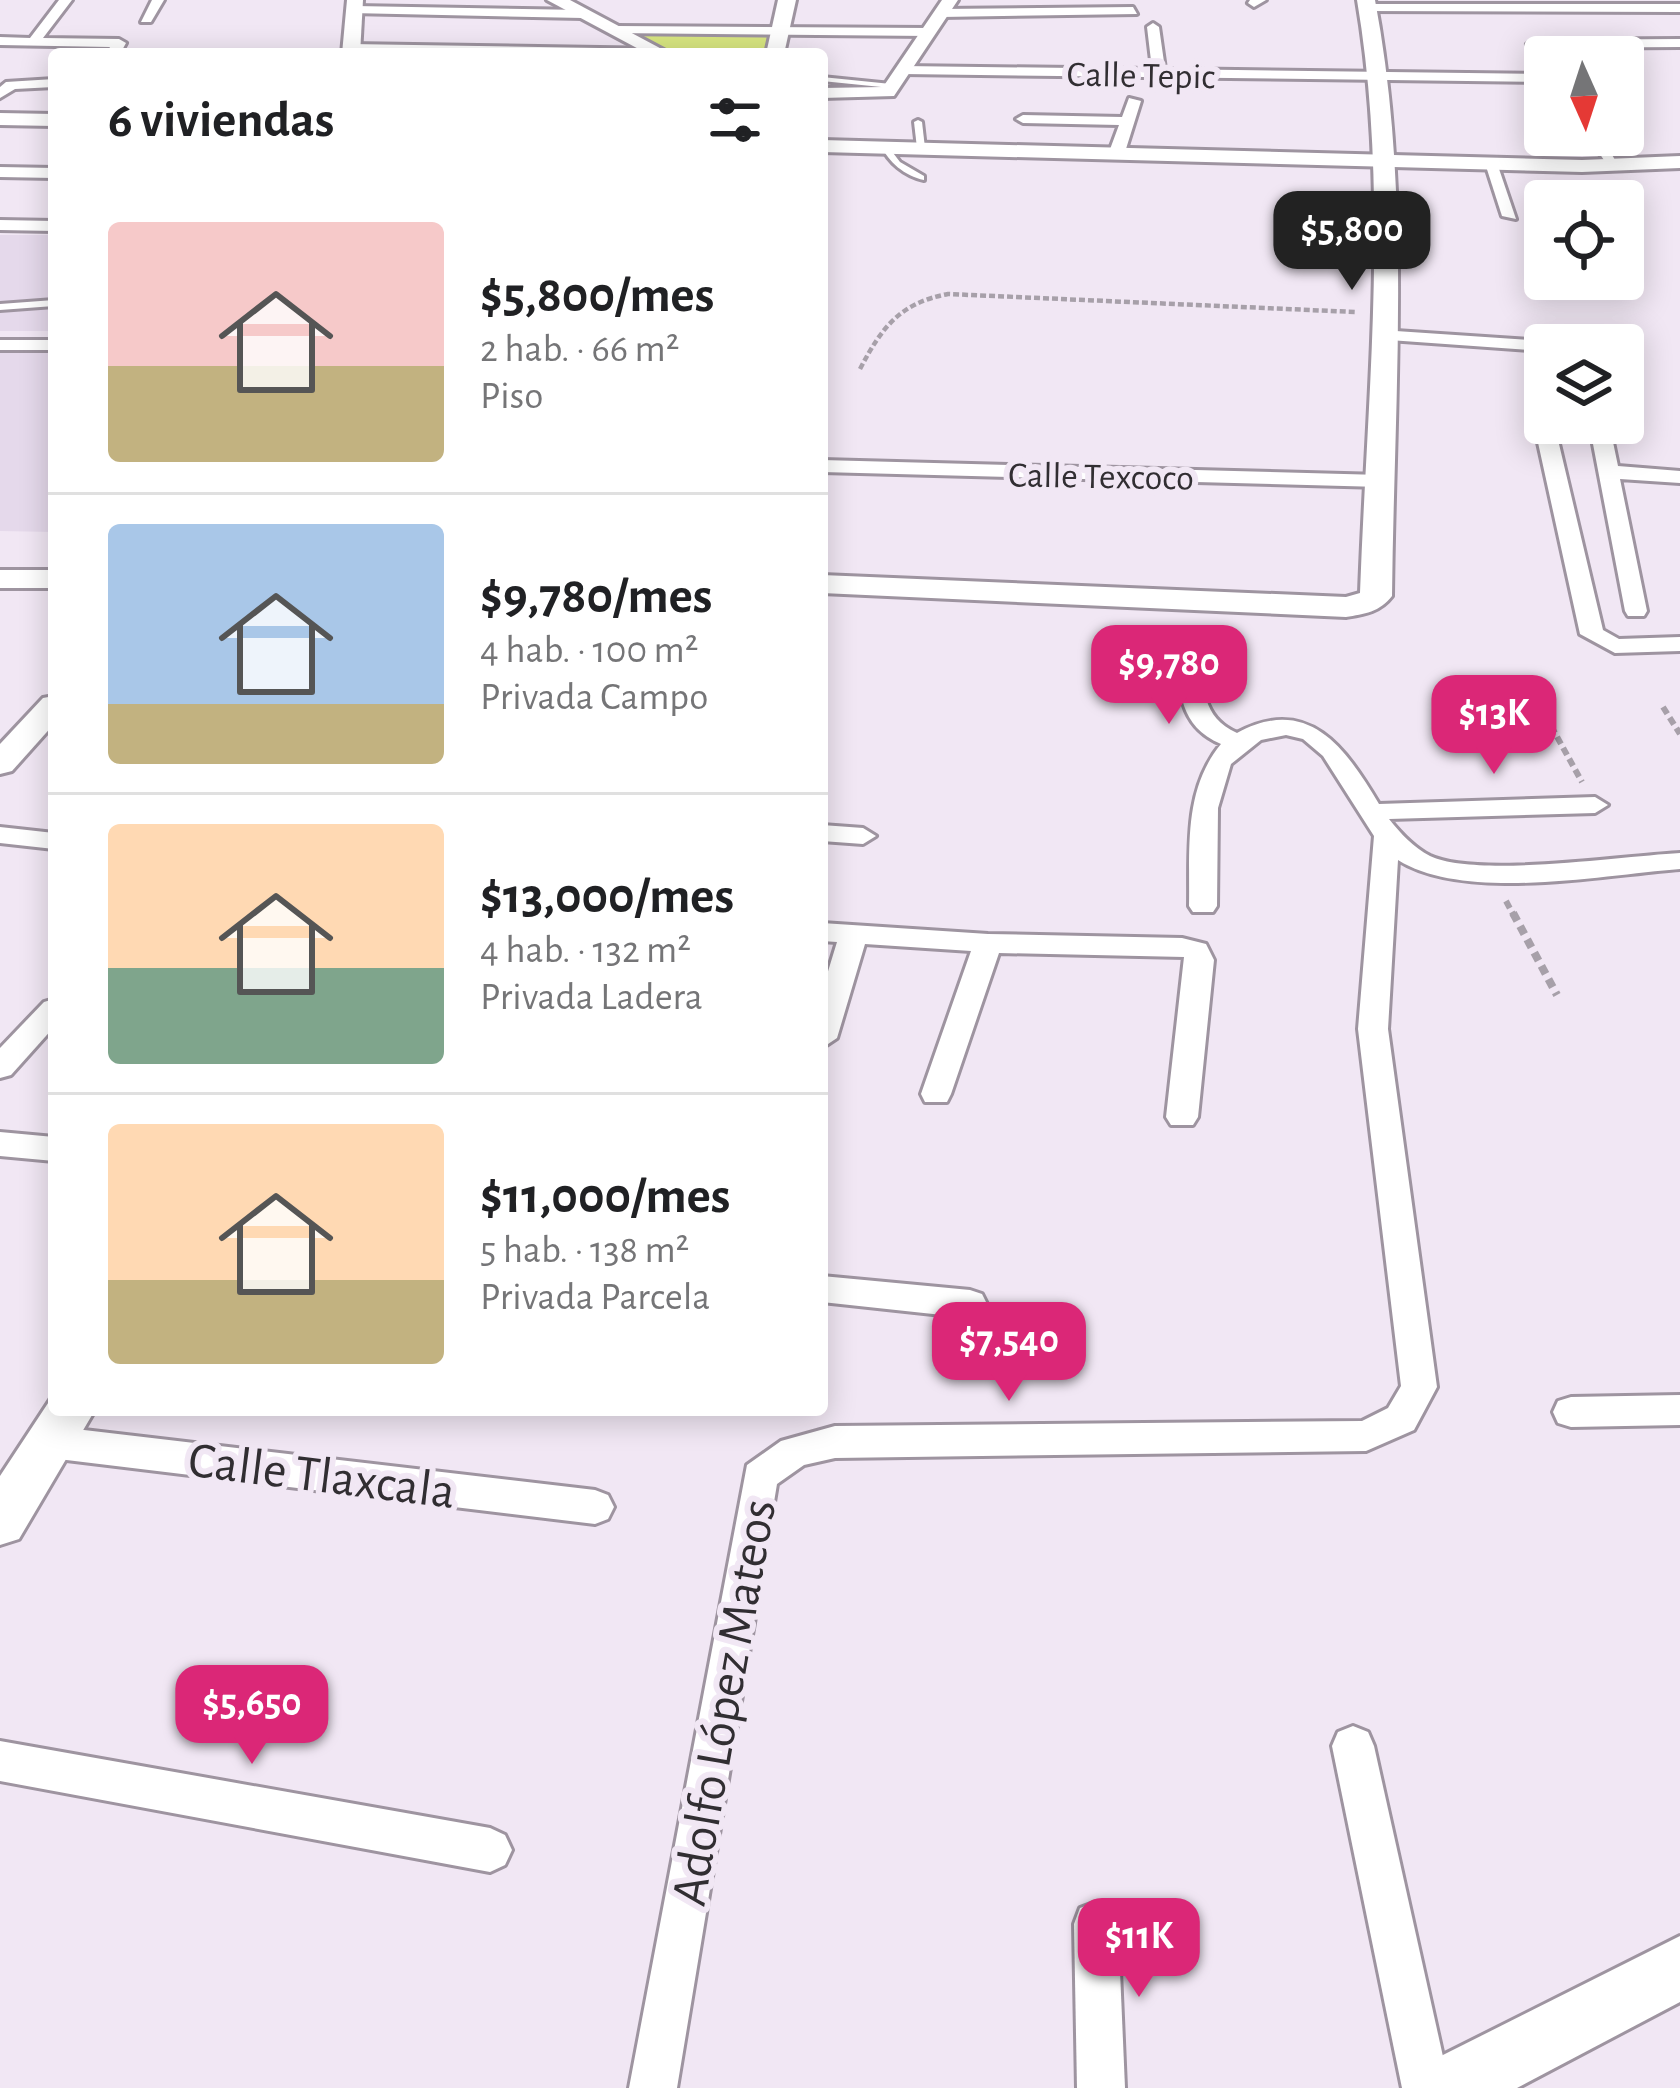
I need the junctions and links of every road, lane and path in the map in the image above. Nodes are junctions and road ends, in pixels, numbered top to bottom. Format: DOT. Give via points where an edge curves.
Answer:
graph roads {
  1 [pos="66,0"];
  2 [pos="158,0"];
  3 [pos="556,0"];
  4 [pos="787,0"];
  5 [pos="924,0"];
  6 [pos="1367,4"];
  7 [pos="1511,4"];
  8 [pos="355,5"];
  9 [pos="947,5"];
  10 [pos="1680,8"];
  11 [pos="1133,11"];
  12 [pos="583,14"];
  13 [pos="146,19"];
  14 [pos="1153,27"];
  15 [pos="617,30"];
  16 [pos="781,31"];
  17 [pos="929,32"];
  18 [pos="1529,36"];
  19 [pos="0,41"];
  20 [pos="34,41"];
  21 [pos="1644,43"];
  22 [pos="1680,43"];
  23 [pos="116,48"];
  24 [pos="350,48"];
  25 [pos="652,48"];
  26 [pos="777,48"];
  27 [pos="1159,74"];
  28 [pos="1380,77"];
  29 [pos="1524,78"];
  30 [pos="828,80"];
  31 [pos="48,83"];
  32 [pos="893,83"];
  33 [pos="828,92"];
  34 [pos="0,94"];
  35 [pos="1134,101"];
  36 [pos="0,118"];
  37 [pos="1023,119"];
  38 [pos="48,120"];
  39 [pos="1127,121"];
  40 [pos="917,122"];
  41 [pos="828,146"];
  42 [pos="884,147"];
  43 [pos="921,148"];
  44 [pos="1117,152"];
  45 [pos="1608,156"];
  46 [pos="1387,159"];
  47 [pos="1680,161"];
  48 [pos="1489,163"];
  49 [pos="1615,166"];
  50 [pos="0,172"];
  51 [pos="48,172"];
  52 [pos="921,178"];
  53 [pos="1510,216"];
  54 [pos="0,225"];
  55 [pos="48,226"];
  56 [pos="48,303"];
  57 [pos="0,307"];
  58 [pos="1382,324"];
  59 [pos="1524,343"];
  60 [pos="0,345"];
  61 [pos="48,345"];
  62 [pos="860,369"];
  63 [pos="1549,444"];
  64 [pos="1603,444"];
  65 [pos="828,466"];
  66 [pos="1609,472"];
  67 [pos="1680,477"];
  68 [pos="1381,482"];
  69 [pos="0,579"];
  70 [pos="48,579"];
  71 [pos="828,584"];
  72 [pos="1636,611"];
  73 [pos="1680,644"];
  74 [pos="1188,652"];
  75 [pos="1663,707"];
  76 [pos="48,711"];
  77 [pos="1545,715"];
  78 [pos="1680,734"];
  79 [pos="1234,741"];
  80 [pos="6,750"];
  81 [pos="1595,806"];
  82 [pos="1378,825"];
  83 [pos="828,833"];
  84 [pos="0,835"];
  85 [pos="863,836"];
  86 [pos="48,841"];
  87 [pos="1680,861"];
  88 [pos="1490,870"];
  89 [pos="1203,906"];
  90 [pos="828,932"];
  91 [pos="854,934"];
  92 [pos="988,943"];
  93 [pos="1557,995"];
  94 [pos="48,1015"];
  95 [pos="828,1018"];
  96 [pos="0,1067"];
  97 [pos="936,1094"];
  98 [pos="1182,1117"];
  99 [pos="0,1144"];
  100 [pos="48,1148"];
  101 [pos="828,1289"];
  102 [pos="970,1304"];
  103 [pos="1680,1410"];
  104 [pos="1570,1412"];
  105 [pos="60,1426"];
  106 [pos="595,1507"];
  107 [pos="0,1522"];
  108 [pos="1353,1746"];
  109 [pos="0,1761"];
  110 [pos="490,1850"];
  111 [pos="1096,1924"];
  112 [pos="1680,1968"];
  113 [pos="653,2088"];
  114 [pos="1101,2088"];
  115 [pos="1426,2088"];
  116 [pos="1448,2088"];
  1 -- 20 [label="street"];
  2 -- 13 [label="street"];
  3 -- 12 [label="main road"];
  4 -- 16 [label="main road"];
  5 -- 9 [label="street"];
  6 -- 7 [label="street"];
  6 -- 28 [label="main road"];
  7 -- 10 [label="street"];
  7 -- 18 [label="street"];
  8 -- 12 [label="street"];
  8 -- 24 [label="street"];
  9 -- 11 [label="street"];
  9 -- 17 [label="street"];
  12 -- 15 [label="main road"];
  14 -- 27 [label="street"];
  15 -- 16 [label="street"];
  15 -- 25 [label="main road"];
  16 -- 17 [label="street"];
  16 -- 26 [label="main road"];
  17 -- 32 [label="street"];
  19 -- 20 [label="street"];
  20 -- 23 [label="street"];
  21 -- 22 [label="street"];
  27 -- 28 [label="street, Calle Tepic" via="1214,81"];
  27 -- 32 [label="street, Calle Tepic"];
  28 -- 29 [label="street, Calle Tepic"];
  28 -- 46 [label="main road"];
  30 -- 32 [label="lane"];
  31 -- 34 [label="street" via="11,85"];
  32 -- 33 [label="street, Calle Tepic"];
  35 -- 39 [label="street"];
  36 -- 38 [label="street"];
  37 -- 39 [label="street"];
  39 -- 44 [label="street"];
  40 -- 43 [label="lane"];
  41 -- 42 [label="street"];
  42 -- 43 [label="street"];
  42 -- 52 [label="lane"];
  43 -- 44 [label="street"];
  44 -- 46 [label="street"];
  45 -- 49 [label="street"];
  46 -- 48 [label="street"];
  46 -- 58 [label="main road"];
  47 -- 49 [label="street"];
  48 -- 49 [label="street"];
  48 -- 53 [label="street"];
  50 -- 51 [label="street"];
  54 -- 55 [label="street"];
  56 -- 57 [label="lane"];
  58 -- 59 [label="street"];
  58 -- 62 [label="path" via="948,294 920,298 885,319"];
  58 -- 68 [label="main road"];
  60 -- 61 [label="street"];
  63 -- 73 [label="street" via="1592,634 1615,646"];
  64 -- 66 [label="street"];
  65 -- 68 [label="street, Calle Texcoco"];
  66 -- 67 [label="street"];
  66 -- 72 [label="street"];
  68 -- 71 [label="main road" via="1376,596 1365,604"];
  69 -- 70 [label="main road"];
  74 -- 79 [label="street" via="1197,716 1207,732"];
  75 -- 78 [label="path"];
  76 -- 80 [label="street"];
  77 -- 81 [label="path"];
  79 -- 82 [label="street" via="1269,728 1314,732"];
  79 -- 89 [label="street" via="1207,795"];
  81 -- 82 [label="street"];
  82 -- 88 [label="street" via="1430,866"];
  82 -- 113 [label="street, Adolfo López Mateos" via="1372,1029 1420,1388 1401,1419 1366,1436 835,1442 794,1452 760,1476"];
  83 -- 85 [label="street"];
  84 -- 86 [label="street"];
  87 -- 88 [label="street"];
  88 -- 93 [label="path"];
  90 -- 91 [label="street"];
  91 -- 92 [label="street"];
  91 -- 95 [label="street"];
  92 -- 97 [label="street"];
  92 -- 98 [label="street" via="1196,951"];
  94 -- 96 [label="street"];
  99 -- 100 [label="street"];
  101 -- 102 [label="street"];
  103 -- 104 [label="street"];
  105 -- 106 [label="street, Calle Tlaxcala"];
  105 -- 107 [label="main road"];
  108 -- 115 [label="street"];
  109 -- 110 [label="street"];
  111 -- 114 [label="street"];
  112 -- 116 [label="main road"];
}
